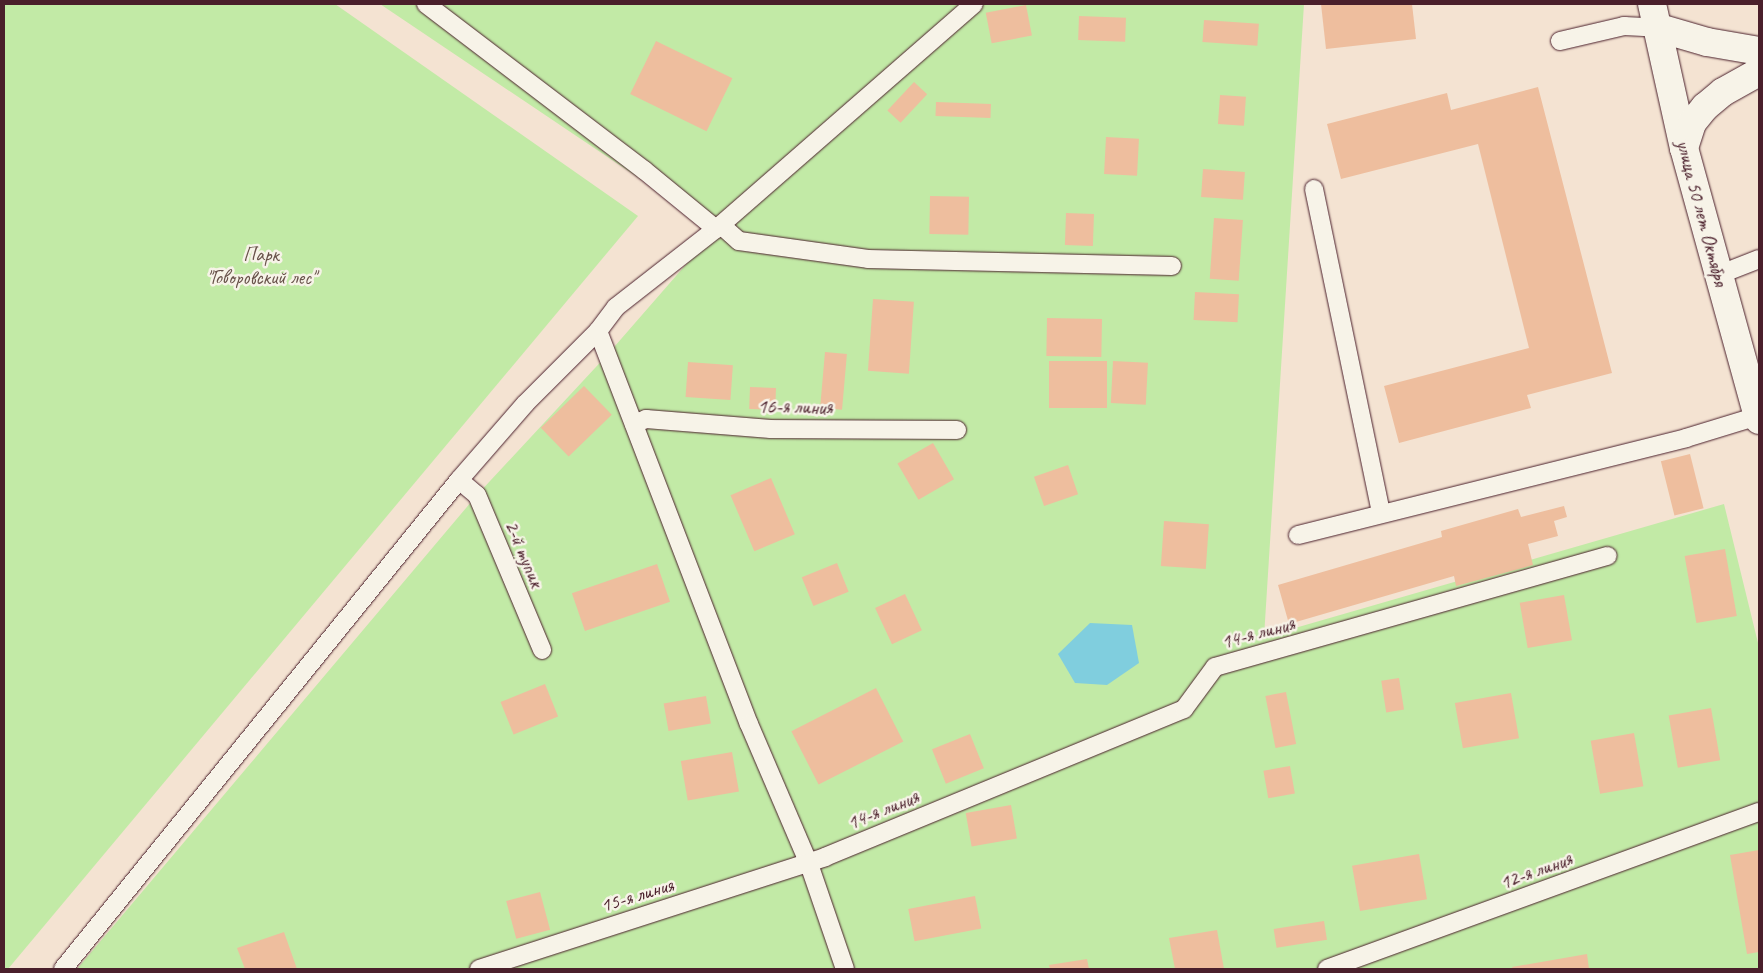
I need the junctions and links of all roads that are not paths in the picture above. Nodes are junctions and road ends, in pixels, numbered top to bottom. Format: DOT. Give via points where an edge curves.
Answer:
graph roads {
  1 [pos="426,4"];
  2 [pos="974,4"];
  3 [pos="1656,16"];
  4 [pos="1560,41"];
  5 [pos="1759,51"];
  6 [pos="1759,72"];
  7 [pos="1684,148"];
  8 [pos="1314,189"];
  9 [pos="719,227"];
  10 [pos="1759,259"];
  11 [pos="1172,266"];
  12 [pos="1718,276"];
  13 [pos="598,331"];
  14 [pos="1759,418"];
  15 [pos="634,424"];
  16 [pos="957,430"];
  17 [pos="459,480"];
  18 [pos="1381,512"];
  19 [pos="1298,535"];
  20 [pos="1608,556"];
  21 [pos="542,650"];
  22 [pos="1759,812"];
  23 [pos="809,864"];
  24 [pos="63,969"];
  25 [pos="479,969"];
  26 [pos="845,969"];
  27 [pos="1327,969"];
  1 -- 9 [label="lane"];
  2 -- 9 [label="lane"];
  3 -- 4 [label="lane"];
  3 -- 5 [label="street" via="1707,42"];
  3 -- 7 [label="street, улица 50 лет Октября"];
  6 -- 7 [label="street" via="1705,106 1692,123"];
  7 -- 12 [label="street, улица 50 лет Октября"];
  8 -- 18 [label="lane"];
  9 -- 11 [label="lane" via="738,241 868,259"];
  9 -- 13 [label="lane" via="616,308"];
  10 -- 12 [label="lane"];
  12 -- 14 [label="street, улица 50 лет Октября"];
  13 -- 15 [label="lane"];
  13 -- 17 [label="lane" via="525,404"];
  14 -- 18 [label="lane"];
  15 -- 16 [label="lane, 16-я линия" via="646,419 771,430"];
  15 -- 23 [label="lane" via="749,724"];
  17 -- 21 [label="lane, 2-й тупик" via="476,494"];
  17 -- 24 [label="lane"];
  18 -- 19 [label="lane"];
  20 -- 23 [label="lane, 14-я линия" via="1215,667 1184,709"];
  22 -- 27 [label="lane, 12-я линия"];
  23 -- 25 [label="lane, 15-я линия"];
  23 -- 26 [label="lane"];
}
